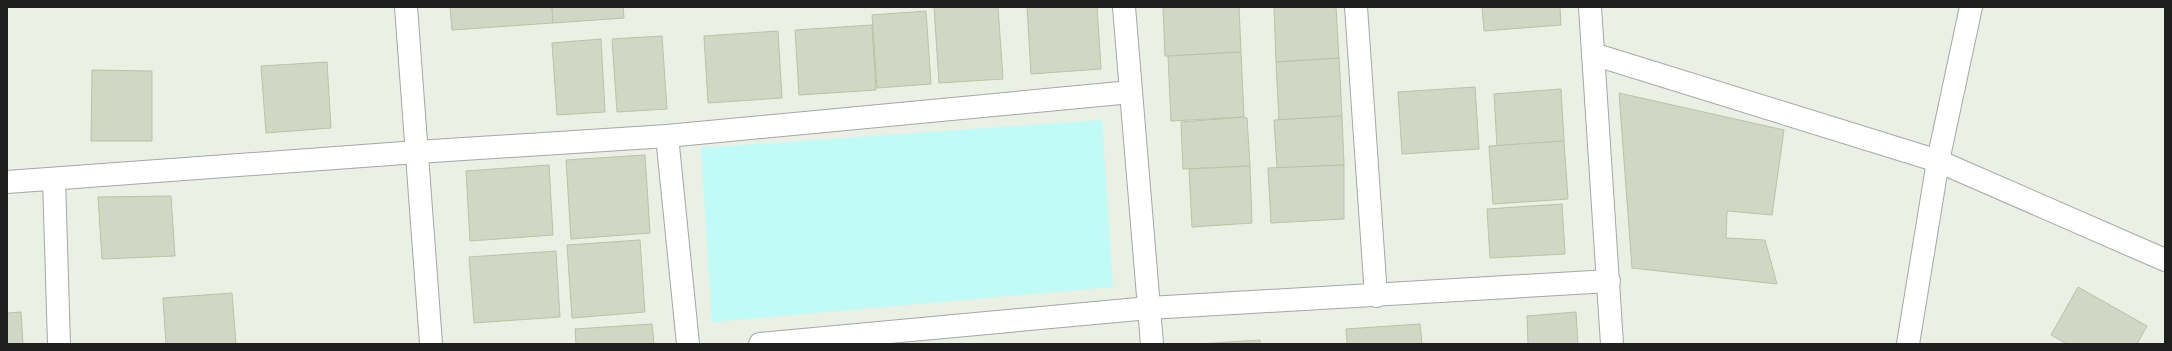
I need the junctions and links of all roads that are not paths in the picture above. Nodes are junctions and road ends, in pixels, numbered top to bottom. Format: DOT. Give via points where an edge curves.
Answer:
graph roads {
  1 [pos="406,7"];
  2 [pos="1124,7"];
  3 [pos="1356,7"];
  4 [pos="1590,7"];
  5 [pos="1971,7"];
  6 [pos="1593,54"];
  7 [pos="1131,92"];
  8 [pos="667,136"];
  9 [pos="417,152"];
  10 [pos="1938,161"];
  11 [pos="54,178"];
  12 [pos="7,182"];
  13 [pos="2165,260"];
  14 [pos="1609,281"];
  15 [pos="1376,296"];
  16 [pos="1149,308"];
  17 [pos="59,344"];
  18 [pos="431,344"];
  19 [pos="688,344"];
  20 [pos="760,344"];
  21 [pos="1152,344"];
  22 [pos="1612,344"];
  23 [pos="1908,344"];
  1 -- 9 [label="street"];
  2 -- 7 [label="street"];
  3 -- 15 [label="street"];
  4 -- 6 [label="street"];
  5 -- 10 [label="street"];
  6 -- 10 [label="street"];
  6 -- 14 [label="street"];
  7 -- 8 [label="street"];
  7 -- 16 [label="street"];
  8 -- 9 [label="street"];
  8 -- 19 [label="street"];
  9 -- 11 [label="street"];
  9 -- 18 [label="street"];
  10 -- 13 [label="street"];
  10 -- 23 [label="street"];
  11 -- 12 [label="street"];
  11 -- 17 [label="street"];
  14 -- 15 [label="street"];
  14 -- 22 [label="street"];
  15 -- 16 [label="street"];
  16 -- 20 [label="street"];
  16 -- 21 [label="street"];
}
